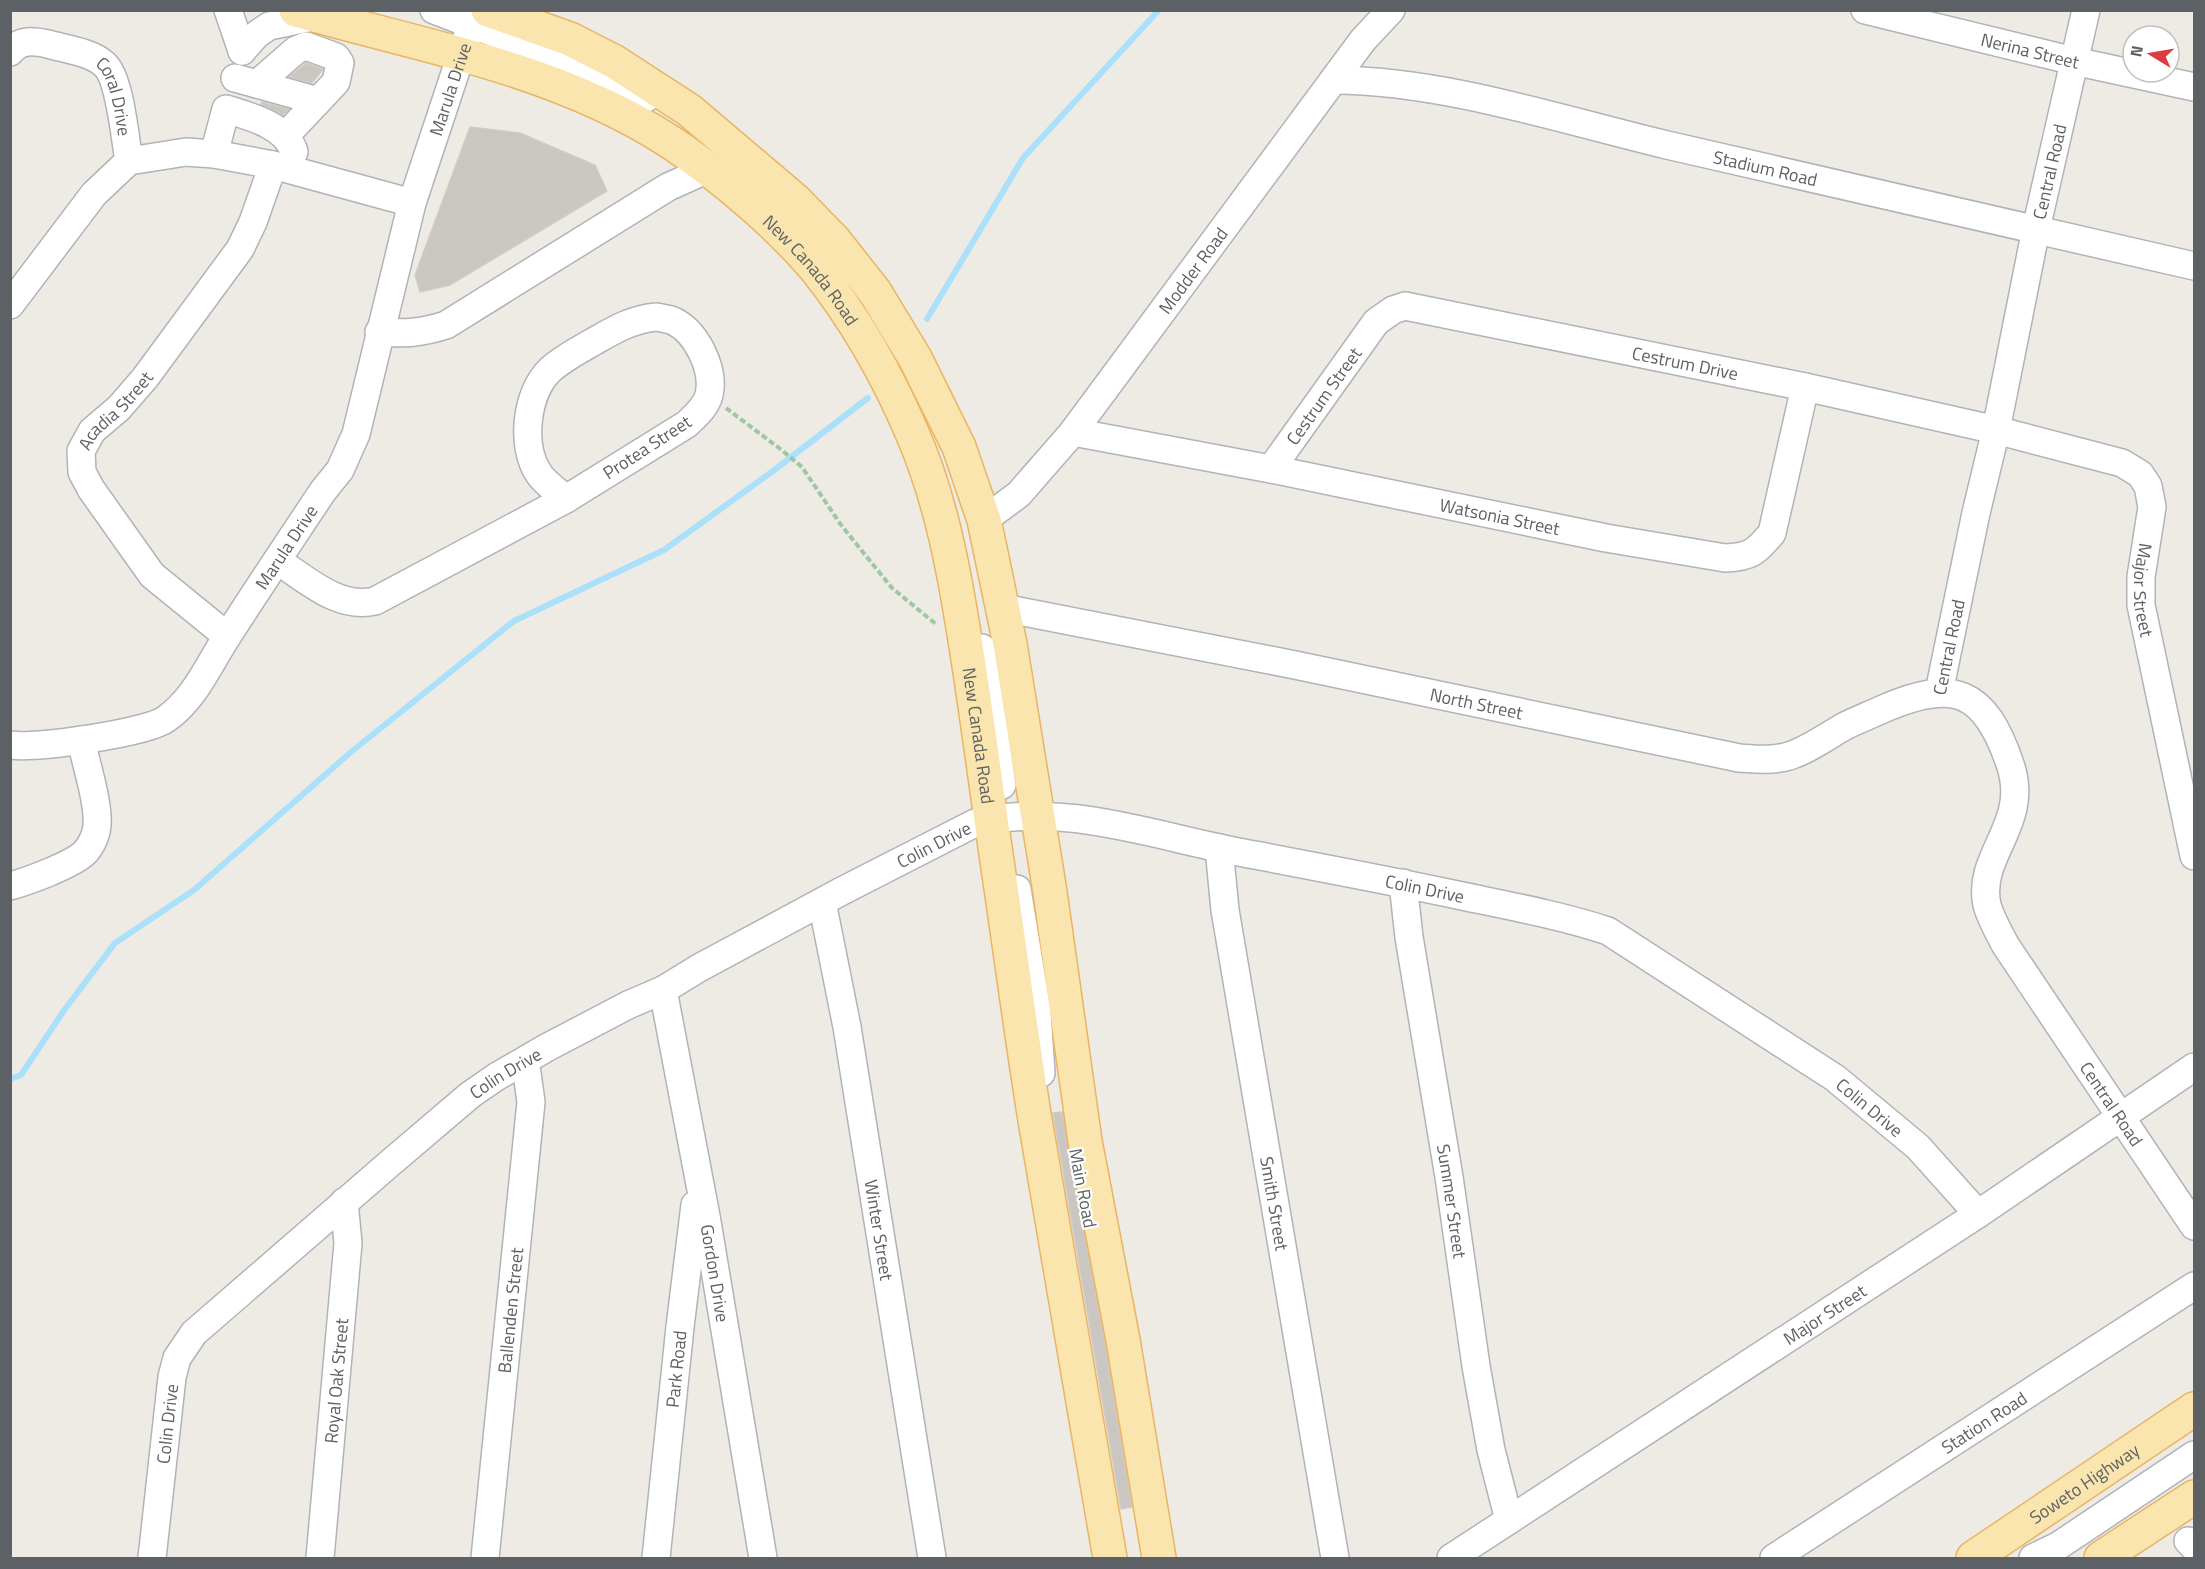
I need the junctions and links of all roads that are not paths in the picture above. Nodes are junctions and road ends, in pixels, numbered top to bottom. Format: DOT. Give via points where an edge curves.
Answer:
graph roads {
  1 [pos="228,10"];
  2 [pos="350,10"];
  3 [pos="434,10"];
  4 [pos="1391,10"];
  5 [pos="1864,10"];
  6 [pos="2086,10"];
  7 [pos="307,13"];
  8 [pos="1899,14"];
  9 [pos="472,28"];
  10 [pos="10,52"];
  11 [pos="2074,61"];
  12 [pos="1334,80"];
  13 [pos="2194,87"];
  14 [pos="318,101"];
  15 [pos="285,136"];
  16 [pos="214,154"];
  17 [pos="129,161"];
  18 [pos="286,168"];
  19 [pos="708,169"];
  20 [pos="412,203"];
  21 [pos="2036,229"];
  22 [pos="2194,266"];
  23 [pos="10,305"];
  24 [pos="1376,322"];
  25 [pos="379,332"];
  26 [pos="1805,387"];
  27 [pos="1996,430"];
  28 [pos="1073,432"];
  29 [pos="1271,469"];
  30 [pos="566,499"];
  31 [pos="984,520"];
  32 [pos="278,561"];
  33 [pos="1003,608"];
  34 [pos="227,636"];
  35 [pos="1939,692"];
  36 [pos="81,740"];
  37 [pos="10,746"];
  38 [pos="1015,817"];
  39 [pos="1219,848"];
  40 [pos="2194,856"];
  41 [pos="1403,883"];
  42 [pos="10,886"];
  43 [pos="822,902"];
  44 [pos="663,990"];
  45 [pos="522,1063"];
  46 [pos="2194,1067"];
  47 [pos="2120,1116"];
  48 [pos="698,1180"];
  49 [pos="344,1202"];
  50 [pos="1978,1214"];
  51 [pos="2194,1226"];
  52 [pos="2194,1286"];
  53 [pos="2194,1409"];
  54 [pos="2194,1455"];
  55 [pos="2194,1474"];
  56 [pos="2194,1497"];
  57 [pos="1509,1520"];
  58 [pos="152,1558"];
  59 [pos="320,1558"];
  60 [pos="485,1558"];
  61 [pos="656,1558"];
  62 [pos="763,1558"];
  63 [pos="932,1558"];
  64 [pos="1110,1558"];
  65 [pos="1117,1558"];
  66 [pos="1149,1558"];
  67 [pos="1159,1558"];
  68 [pos="1335,1558"];
  69 [pos="1451,1558"];
  70 [pos="1774,1558"];
  71 [pos="1973,1558"];
  72 [pos="2032,1558"];
  73 [pos="2058,1558"];
  74 [pos="2101,1558"];
  1 -- 7 [label="street" via="242,51 269,26"];
  2 -- 9 [label="street, New Canada Road"];
  3 -- 9 [label="street, New Canada Road"];
  4 -- 12 [label="street, Modder Road"];
  5 -- 8 [label="street, Nerina Street"];
  6 -- 11 [label="street, Central Road"];
  7 -- 9 [label="main road, New Canada Road"];
  8 -- 11 [label="street, Nerina Street"];
  9 -- 19 [label="main road, New Canada Road" via="553,84 605,105 680,148"];
  9 -- 20 [label="street, Marula Drive"];
  9 -- 31 [label="main road, New Canada Road" via="530,24 615,62 689,110 813,217 875,292 915,358 959,447"];
  9 -- 38 [label="street, New Canada Road" via="588,82 665,124 729,172 795,230 854,301 879,342 929,445 956,522"];
  10 -- 17 [label="street, Coral Drive" via="19,44 34,42 88,55 106,64 115,81"];
  11 -- 13 [label="street, Nerina Street"];
  11 -- 21 [label="street, Central Road"];
  12 -- 21 [label="street, Stadium Road" via="1373,80 1472,97"];
  12 -- 28 [label="street, Modder Road"];
  14 -- 14 [label="street" via="246,81 306,46 336,57 340,63 336,82"];
  14 -- 15 [label="street"];
  15 -- 16 [label="street" via="226,109"];
  15 -- 18 [label="street" via="292,146"];
  16 -- 17 [label="street" via="186,152"];
  16 -- 18 [label="street"];
  17 -- 23 [label="street" via="94,194"];
  18 -- 20 [label="street"];
  18 -- 34 [label="street, Acadia Street" via="240,249 146,378 92,431 81,451 82,472 91,489 152,575"];
  19 -- 25 [label="street" via="668,187 446,325 406,334"];
  19 -- 38 [label="main road, New Canada Road" via="816,269 856,325 888,382 924,460 938,505 951,555 967,651"];
  20 -- 25 [label="street, Marula Drive"];
  21 -- 22 [label="street, Stadium Road"];
  21 -- 27 [label="street, Central Road"];
  24 -- 26 [label="street, Cestrum Drive" via="1393,310 1414,306"];
  24 -- 29 [label="street, Cestrum Street"];
  25 -- 32 [label="street, Marula Drive" via="348,455"];
  26 -- 27 [label="street, Cestrum Drive"];
  26 -- 29 [label="street, Watsonia Street" via="1773,533 1757,551 1742,557 1725,558 1606,538"];
  27 -- 35 [label="street, Central Road"];
  27 -- 40 [label="street, Major Street" via="2122,462 2140,474 2148,486 2152,507 2141,577 2141,606"];
  28 -- 29 [label="street, Watsonia Street"];
  28 -- 31 [label="street, Modder Road" via="1019,494"];
  30 -- 30 [label="street, Protea Street" via="687,424 702,410 709,395 710,373 703,353 682,327 671,320 657,317 631,321 550,370 539,384 529,414 529,442 539,474"];
  30 -- 32 [label="street, Protea Street" via="364,604 332,595"];
  31 -- 33 [label="main road, New Canada Road"];
  32 -- 34 [label="street, Marula Drive"];
  33 -- 35 [label="street, North Street" via="1738,758 1788,756 1894,704"];
  33 -- 38 [label="main road, New Canada Road"];
  34 -- 36 [label="street, Marula Drive" via="191,695 166,720"];
  35 -- 47 [label="street, Central Road" via="1971,701 1988,716 2001,737 2013,772 2016,802 1987,880 1987,904 1994,924"];
  36 -- 37 [label="street, Marula Drive"];
  36 -- 42 [label="street" via="95,807 97,827 92,843 66,864"];
  38 -- 39 [label="street, Colin Drive" via="1068,817"];
  38 -- 43 [label="street, Colin Drive" via="975,823"];
  38 -- 64 [label="main road, Main Road" via="1035,1117"];
  38 -- 65 [label="street, Main Road" via="1037,1012 1043,1117"];
  38 -- 66 [label="street, Main Road"];
  38 -- 67 [label="main road, Main Road" via="1085,1141"];
  39 -- 41 [label="street, Colin Drive"];
  39 -- 68 [label="street, Smith Street" via="1225,910"];
  41 -- 50 [label="street, Colin Drive" via="1573,920 1608,932 1835,1078 1918,1147"];
  41 -- 57 [label="street, Summer Street" via="1476,1366"];
  43 -- 44 [label="street, Colin Drive"];
  43 -- 63 [label="street, Winter Street" via="847,1027"];
  44 -- 45 [label="street, Colin Drive"];
  44 -- 48 [label="street, Gordon Drive"];
  45 -- 49 [label="street, Colin Drive" via="470,1095"];
  45 -- 60 [label="street, Ballenden Street" via="531,1102"];
  46 -- 47 [label="street, Major Street"];
  47 -- 50 [label="street, Major Street"];
  47 -- 51 [label="street, Central Road"];
  48 -- 61 [label="street, Park Road"];
  48 -- 62 [label="street, Gordon Drive"];
  49 -- 58 [label="street, Colin Drive" via="194,1333 177,1358"];
  49 -- 59 [label="street, Royal Oak Street" via="348,1243"];
  50 -- 57 [label="street, Major Street"];
  52 -- 70 [label="street, Station Road"];
  53 -- 71 [label="main road, Soweto Highway"];
  54 -- 72 [label="street, Soweto Highway" via="2058,1546"];
  55 -- 73 [label="street" via="2141,1503"];
  56 -- 74 [label="main road"];
  57 -- 69 [label="street, Major Street"];
}
